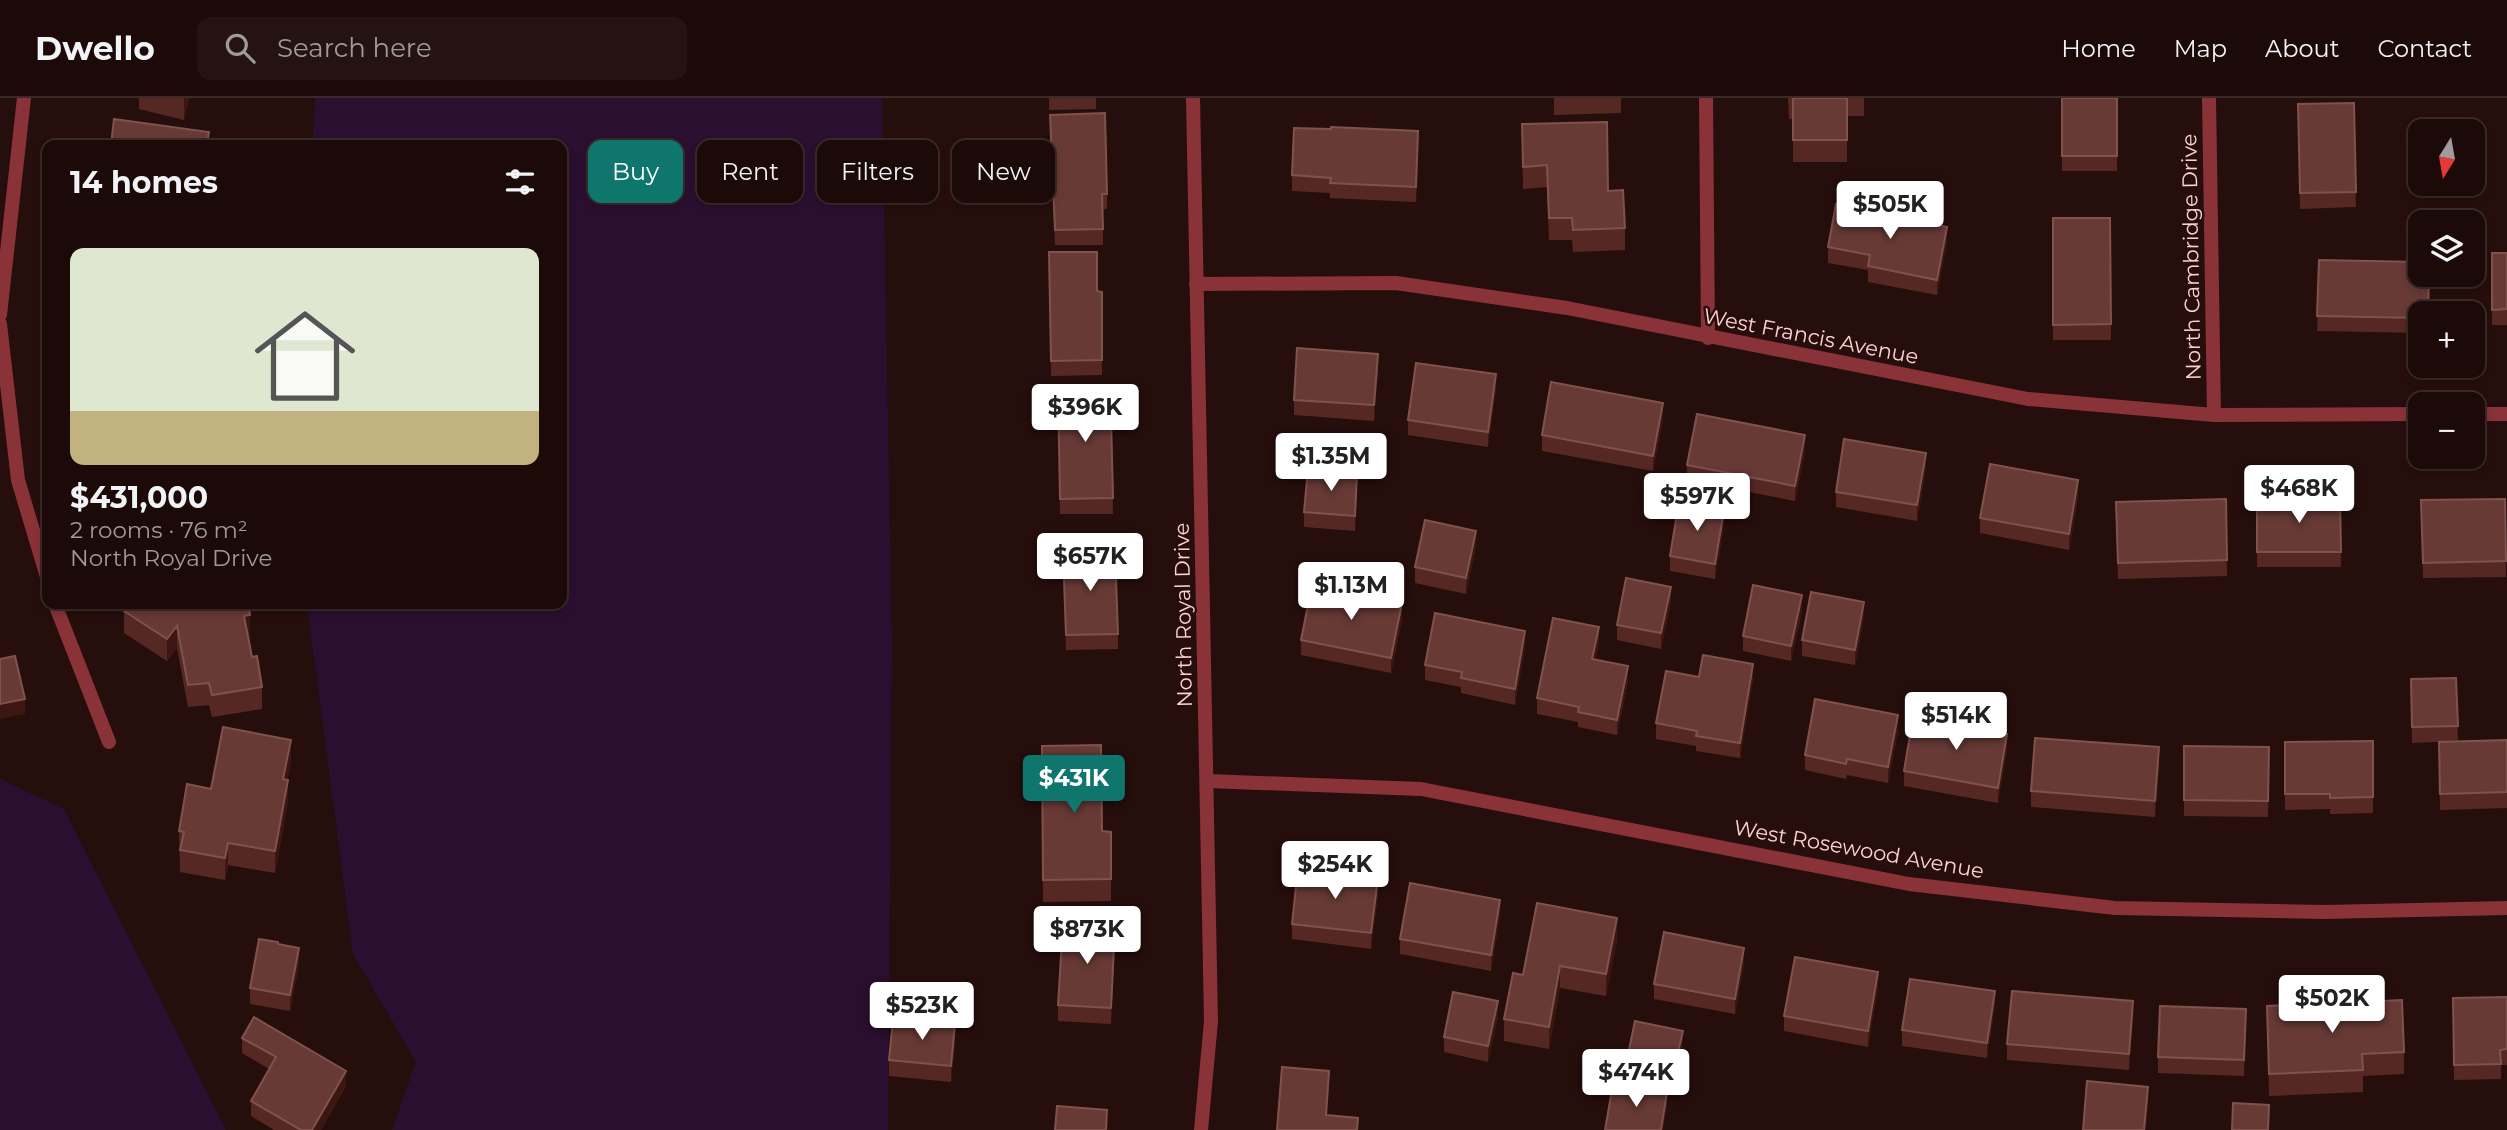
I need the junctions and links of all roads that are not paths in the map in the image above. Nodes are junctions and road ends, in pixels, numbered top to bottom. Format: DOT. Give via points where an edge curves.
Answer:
graph roads {
  1 [pos="24,98"];
  2 [pos="1194,98"];
  3 [pos="1706,98"];
  4 [pos="2209,98"];
  5 [pos="1196,284"];
  6 [pos="0,315"];
  7 [pos="0,324"];
  8 [pos="1708,338"];
  9 [pos="2408,414"];
  10 [pos="2485,414"];
  11 [pos="2507,414"];
  12 [pos="2214,415"];
  13 [pos="42,560"];
  14 [pos="57,609"];
  15 [pos="109,742"];
  16 [pos="1208,781"];
  17 [pos="2507,908"];
  18 [pos="1201,1130"];
  1 -- 6 [label="street"];
  2 -- 5 [label="street, North Royal Drive"];
  3 -- 8 [label="street"];
  4 -- 12 [label="street, North Cambridge Drive"];
  5 -- 8 [label="street, West Francis Avenue" via="1396,283 1567,309"];
  5 -- 16 [label="street, North Royal Drive"];
  7 -- 13 [label="street" via="18,480"];
  8 -- 12 [label="street, West Francis Avenue" via="2028,399"];
  9 -- 12 [label="street, West Francis Avenue"];
  10 -- 11 [label="street"];
  14 -- 15 [label="street"];
  16 -- 17 [label="street, West Rosewood Avenue" via="1421,789 1909,884 2115,908 2324,912"];
  16 -- 18 [label="street, North Royal Drive" via="1211,1021"];
}
